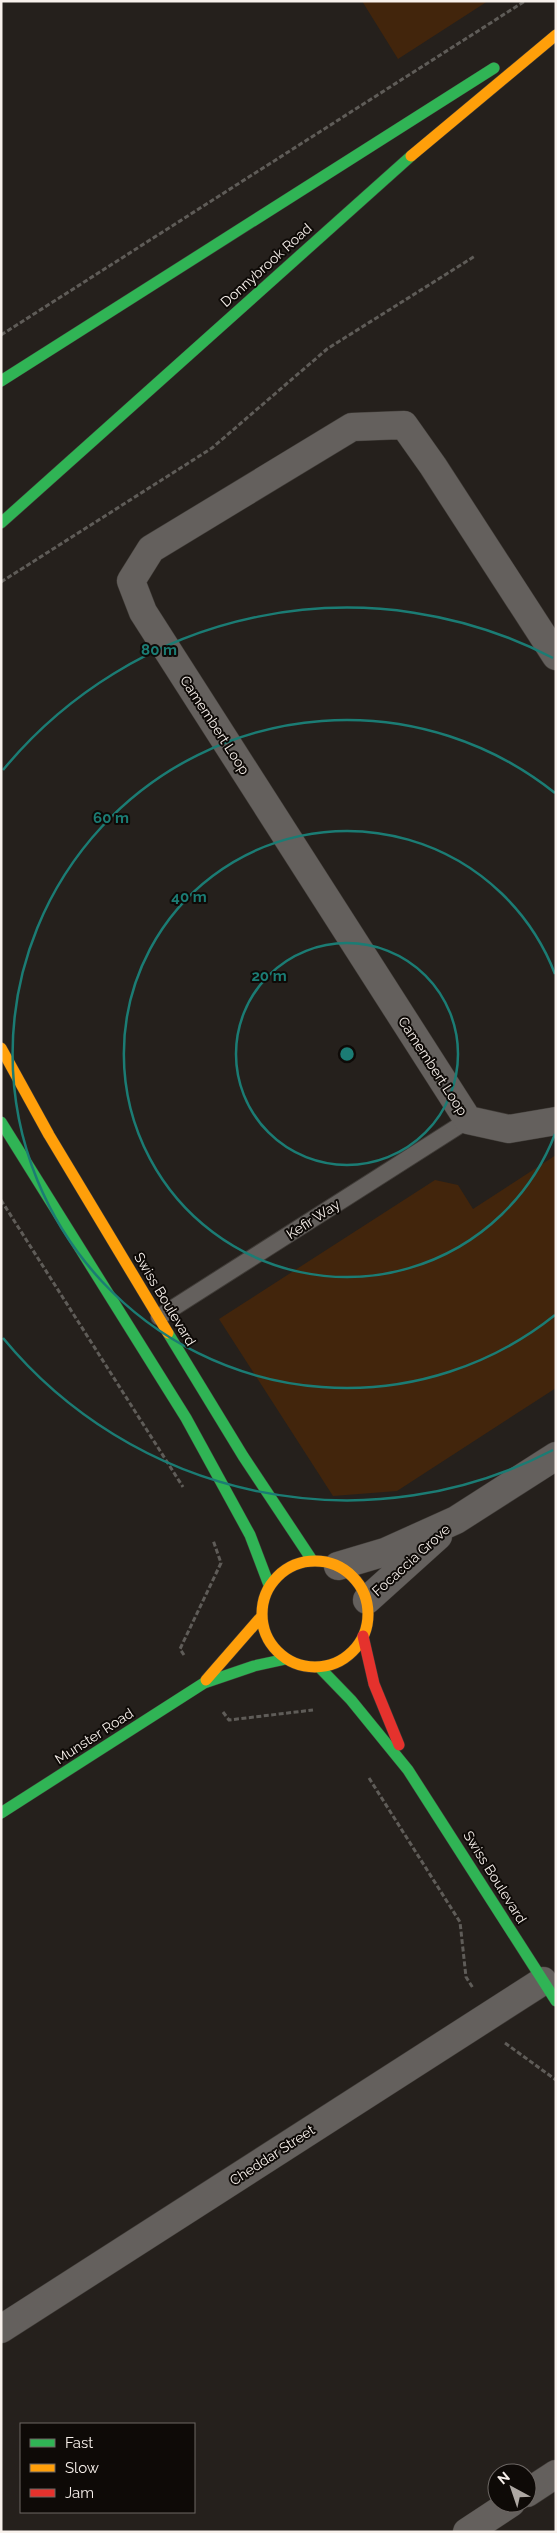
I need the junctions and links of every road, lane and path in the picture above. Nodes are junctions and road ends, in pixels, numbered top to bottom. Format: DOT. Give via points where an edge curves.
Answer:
graph roads {
  1 [pos="525,1"];
  2 [pos="556,28"];
  3 [pos="556,35"];
  4 [pos="475,256"];
  5 [pos="1,335"];
  6 [pos="1,381"];
  7 [pos="1,523"];
  8 [pos="1,582"];
  9 [pos="556,656"];
  10 [pos="1,1048"];
  11 [pos="468,1120"];
  12 [pos="556,1121"];
  13 [pos="1,1122"];
  14 [pos="1,1200"];
  15 [pos="159,1317"];
  16 [pos="556,1456"];
  17 [pos="186,1492"];
  18 [pos="456,1520"];
  19 [pos="210,1532"];
  20 [pos="312,1560"];
  21 [pos="338,1566"];
  22 [pos="212,1583"];
  23 [pos="269,1585"];
  24 [pos="367,1600"];
  25 [pos="261,1617"];
  26 [pos="364,1636"];
  27 [pos="286,1659"];
  28 [pos="320,1668"];
  29 [pos="204,1683"];
  30 [pos="276,1713"];
  31 [pos="320,1716"];
  32 [pos="408,1770"];
  33 [pos="366,1773"];
  34 [pos="1,1814"];
  35 [pos="466,1977"];
  36 [pos="549,1991"];
  37 [pos="532,2064"];
  38 [pos="556,2080"];
  39 [pos="1,2329"];
  40 [pos="556,2474"];
  41 [pos="537,2486"];
  42 [pos="496,2513"];
  43 [pos="467,2532"];
  1 -- 5 [label="path"];
  2 -- 6 [label="street"];
  3 -- 7 [label="street, Donnybrook Road" via="393,171"];
  4 -- 8 [label="path" via="327,349 212,448"];
  9 -- 11 [label="street, Camembert Loop" via="404,425 352,427 151,549 131,581 143,612"];
  10 -- 15 [label="street, Swiss Boulevard" via="25,1096"];
  11 -- 12 [label="street, Camembert Loop" via="509,1129"];
  11 -- 15 [label="lane, Kefir Way"];
  13 -- 23 [label="street" via="186,1418 250,1536"];
  14 -- 17 [label="path"];
  15 -- 20 [label="street, Swiss Boulevard" via="277,1511"];
  16 -- 18 [label="street, Focaccia Grove"];
  18 -- 21 [label="street, Focaccia Grove" via="385,1552"];
  18 -- 24 [label="street, Focaccia Grove"];
  19 -- 22 [label="path" via="221,1562"];
  20 -- 21 [label="street"];
  20 -- 23 [label="street" via="295,1564"];
  21 -- 24 [label="street" via="359,1583"];
  23 -- 25 [label="street"];
  24 -- 26 [label="street" via="369,1618"];
  25 -- 27 [label="street" via="264,1634"];
  25 -- 29 [label="street, Munster Road"];
  26 -- 28 [label="street" via="353,1652"];
  26 -- 32 [label="street, Swiss Boulevard" via="374,1684"];
  27 -- 28 [label="street" via="301,1666"];
  27 -- 29 [label="street, Munster Road"];
  28 -- 32 [label="street, Swiss Boulevard" via="351,1700"];
  29 -- 34 [label="street, Munster Road"];
  30 -- 31 [label="path" via="314,1710"];
  32 -- 36 [label="street, Swiss Boulevard"];
  33 -- 35 [label="path" via="460,1922"];
  36 -- 39 [label="street, Cheddar Street"];
  37 -- 38 [label="path"];
  40 -- 41 [label="street"];
  42 -- 43 [label="street"];
}
